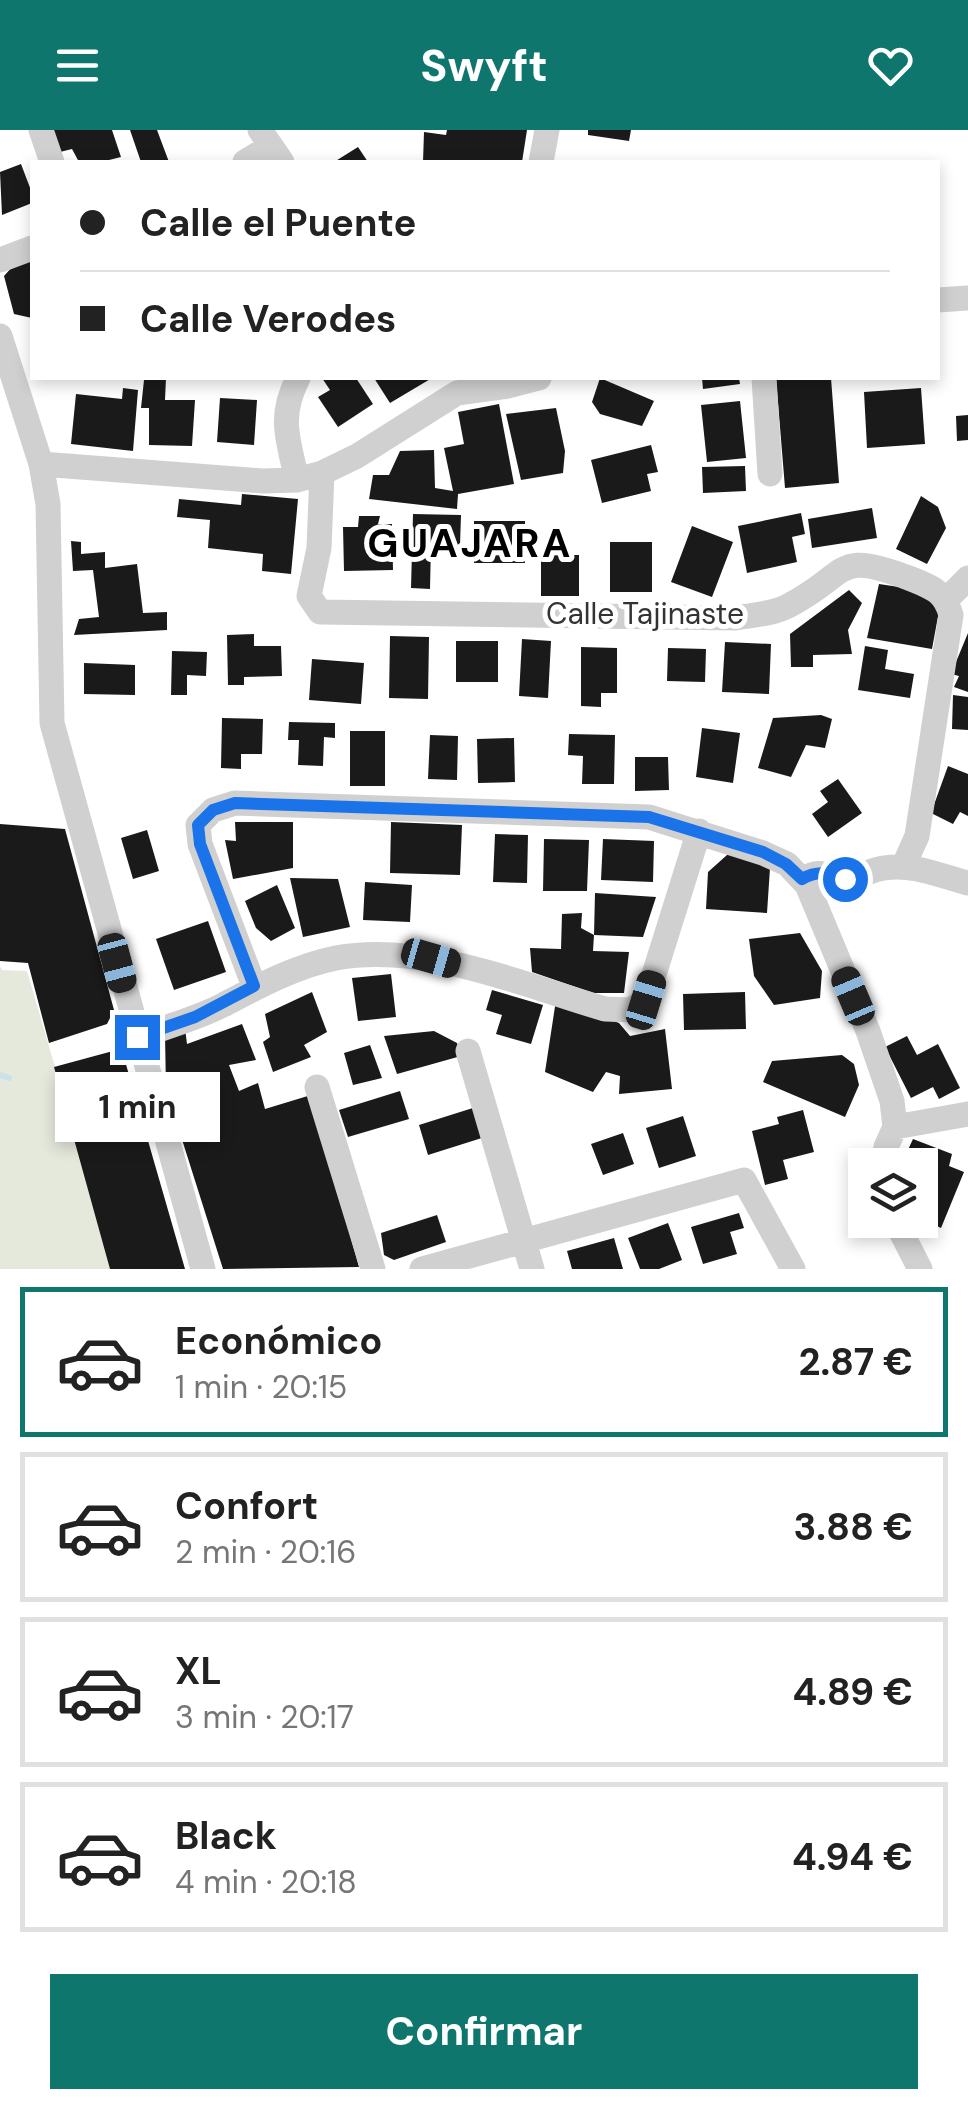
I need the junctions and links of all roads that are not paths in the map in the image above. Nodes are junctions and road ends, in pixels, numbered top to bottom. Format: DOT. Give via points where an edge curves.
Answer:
graph roads {
  1 [pos="41,130"];
  2 [pos="547,130"];
  3 [pos="271,146"];
  4 [pos="51,160"];
  5 [pos="248,160"];
  6 [pos="541,160"];
  7 [pos="30,249"];
  8 [pos="0,260"];
  9 [pos="968,298"];
  10 [pos="940,300"];
  11 [pos="0,336"];
  12 [pos="297,380"];
  13 [pos="530,380"];
  14 [pos="764,380"];
  15 [pos="456,385"];
  16 [pos="41,464"];
  17 [pos="770,474"];
  18 [pos="309,477"];
  19 [pos="968,578"];
  20 [pos="947,599"];
  21 [pos="700,830"];
  22 [pos="904,865"];
  23 [pos="802,879"];
  24 [pos="845,879"];
  25 [pos="968,883"];
  26 [pos="820,917"];
  27 [pos="254,986"];
  28 [pos="137,1037"];
  29 [pos="468,1051"];
  30 [pos="317,1088"];
  31 [pos="968,1114"];
  32 [pos="895,1127"];
  33 [pos="886,1148"];
  34 [pos="904,1238"];
  35 [pos="523,1240"];
  36 [pos="203,1269"];
  37 [pos="373,1269"];
  38 [pos="422,1269"];
  39 [pos="532,1269"];
  40 [pos="792,1269"];
  41 [pos="920,1269"];
  1 -- 4 [label="street"];
  2 -- 6 [label="street"];
  3 -- 5 [label="street"];
  7 -- 8 [label="street"];
  9 -- 10 [label="street"];
  11 -- 16 [label="street"];
  12 -- 18 [label="street" via="286,402 286,424"];
  13 -- 15 [label="street"];
  14 -- 17 [label="street"];
  15 -- 18 [label="street" via="357,456"];
  16 -- 18 [label="street" via="263,481"];
  16 -- 28 [label="street" via="48,504 52,723"];
  18 -- 20 [label="street, Calle Tajinaste" via="319,548 310,596 320,612 735,618 784,608 862,563 935,588"];
  19 -- 20 [label="street"];
  20 -- 22 [label="street" via="951,614 920,817"];
  21 -- 23 [label="street" via="763,852"];
  21 -- 27 [label="street" via="646,1000 630,1010 605,1009 400,953 335,958"];
  21 -- 27 [label="street" via="649,817 224,806 198,825 200,844"];
  22 -- 24 [label="street"];
  22 -- 25 [label="street"];
  23 -- 24 [label="street" via="824,872"];
  23 -- 26 [label="street"];
  24 -- 26 [label="street" via="841,896"];
  26 -- 32 [label="street" via="868,1032"];
  27 -- 28 [label="street"];
  28 -- 36 [label="street"];
  29 -- 35 [label="street"];
  30 -- 37 [label="street"];
  31 -- 32 [label="street"];
  32 -- 33 [label="street"];
  34 -- 41 [label="street"];
  35 -- 38 [label="street"];
  35 -- 39 [label="street"];
  35 -- 40 [label="street" via="744,1180"];
}
